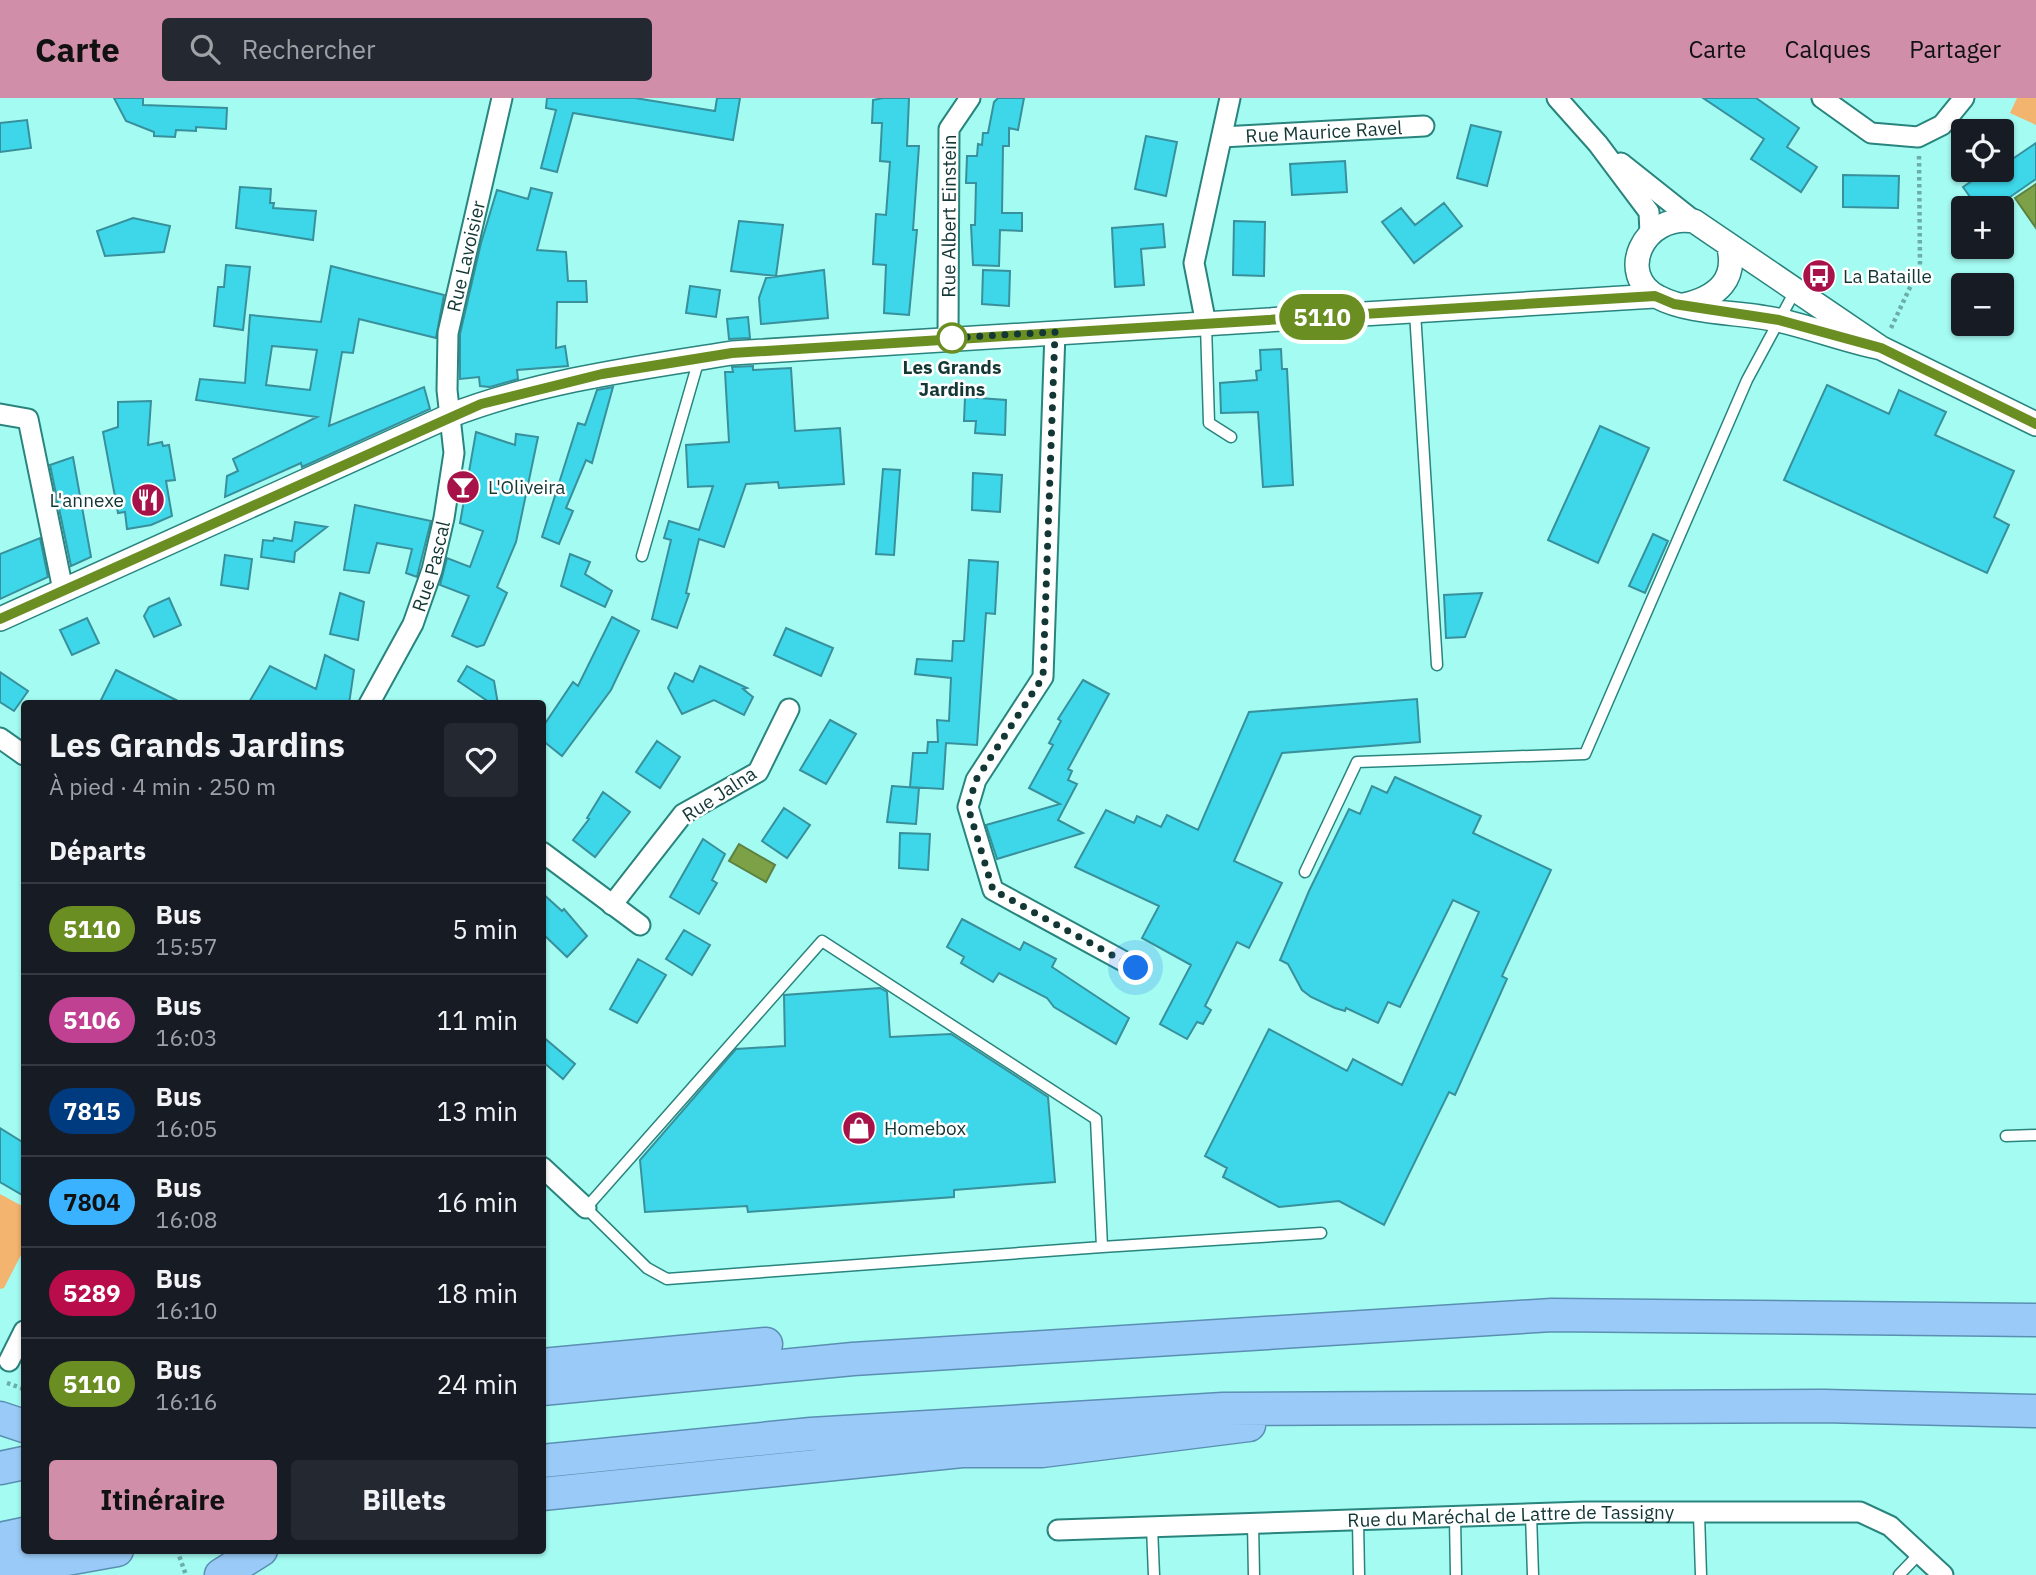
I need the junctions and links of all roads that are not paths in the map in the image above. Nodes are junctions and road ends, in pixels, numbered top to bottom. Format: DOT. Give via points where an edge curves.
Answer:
graph roads {
  1 [pos="502,98"];
  2 [pos="970,98"];
  3 [pos="1230,98"];
  4 [pos="1557,98"];
  5 [pos="1822,98"];
  6 [pos="1964,98"];
  7 [pos="1424,126"];
  8 [pos="1222,137"];
  9 [pos="1598,144"];
  10 [pos="1694,221"];
  11 [pos="1650,233"];
  12 [pos="1728,244"];
  13 [pos="1638,267"];
  14 [pos="1796,289"];
  15 [pos="1655,296"];
  16 [pos="1605,301"];
  17 [pos="1684,305"];
  18 [pos="1415,312"];
  19 [pos="1779,320"];
  20 [pos="1206,324"];
  21 [pos="1055,332"];
  22 [pos="947,338"];
  23 [pos="1881,348"];
  24 [pos="699,358"];
  25 [pos="0,414"];
  26 [pos="449,416"];
  27 [pos="2036,424"];
  28 [pos="1231,437"];
  29 [pos="642,556"];
  30 [pos="63,590"];
  31 [pos="0,619"];
  32 [pos="1437,665"];
  33 [pos="371,700"];
  34 [pos="789,709"];
  35 [pos="0,738"];
  36 [pos="21,753"];
  37 [pos="546,855"];
  38 [pos="1305,872"];
  39 [pos="612,905"];
  40 [pos="640,925"];
  41 [pos="1136,968"];
  42 [pos="2036,1135"];
  43 [pos="2006,1136"];
  44 [pos="546,1171"];
  45 [pos="586,1208"];
  46 [pos="1321,1233"];
  47 [pos="1102,1247"];
  48 [pos="2036,1320"];
  49 [pos="21,1337"];
  50 [pos="853,1359"];
  51 [pos="9,1360"];
  52 [pos="546,1365"];
  53 [pos="546,1390"];
  54 [pos="1311,1406"];
  55 [pos="2036,1410"];
  56 [pos="0,1418"];
  57 [pos="21,1427"];
  58 [pos="21,1429"];
  59 [pos="0,1434"];
  60 [pos="546,1461"];
  61 [pos="21,1464"];
  62 [pos="0,1468"];
  63 [pos="546,1494"];
  64 [pos="1531,1514"];
  65 [pos="1699,1514"];
  66 [pos="1455,1517"];
  67 [pos="1358,1520"];
  68 [pos="1253,1523"];
  69 [pos="1152,1527"];
  70 [pos="1058,1530"];
  71 [pos="21,1535"];
  72 [pos="0,1539"];
  73 [pos="1920,1553"];
  74 [pos="95,1554"];
  75 [pos="255,1554"];
  76 [pos="0,1571"];
  77 [pos="1455,1574"];
  78 [pos="221,1575"];
  79 [pos="1154,1575"];
  80 [pos="1255,1575"];
  81 [pos="1359,1575"];
  82 [pos="1533,1575"];
  83 [pos="1701,1575"];
  84 [pos="1899,1575"];
  85 [pos="1943,1575"];
  1 -- 26 [label="street, Rue Lavoisier" via="448,332"];
  2 -- 22 [label="street, Rue Albert Einstein" via="949,129"];
  3 -- 8 [label="street, Rue Maurice Ravel"];
  4 -- 9 [label="street"];
  5 -- 6 [label="street" via="1871,133 1918,137 1942,125"];
  7 -- 8 [label="street, Rue Maurice Ravel"];
  8 -- 20 [label="street, Rue Maurice Ravel" via="1194,263"];
  9 -- 10 [label="street"];
  9 -- 11 [label="street" via="1649,212"];
  10 -- 11 [label="street" via="1671,220"];
  10 -- 12 [label="street"];
  11 -- 13 [label="street"];
  12 -- 14 [label="street"];
  12 -- 17 [label="street" via="1733,264 1728,279 1697,302"];
  13 -- 15 [label="street"];
  13 -- 16 [label="street"];
  14 -- 19 [label="lane"];
  14 -- 23 [label="street"];
  15 -- 16 [label="street"];
  15 -- 17 [label="street"];
  16 -- 18 [label="street"];
  17 -- 19 [label="street"];
  18 -- 20 [label="street"];
  18 -- 32 [label="lane"];
  19 -- 23 [label="street"];
  19 -- 38 [label="lane" via="1747,380 1585,754 1357,762"];
  20 -- 21 [label="street"];
  20 -- 28 [label="lane" via="1209,423"];
  21 -- 22 [label="street"];
  21 -- 41 [label="street" via="1043,677 976,780 968,807 993,890"];
  22 -- 24 [label="street"];
  23 -- 27 [label="street"];
  24 -- 26 [label="street" via="602,374"];
  24 -- 29 [label="lane"];
  25 -- 30 [label="street" via="28,419"];
  26 -- 30 [label="street"];
  26 -- 33 [label="street, Rue Pascal" via="454,453 432,570 413,624"];
  30 -- 31 [label="street"];
  34 -- 39 [label="street, Rue Jalna" via="758,772 683,814"];
  35 -- 36 [label="street"];
  37 -- 39 [label="street"];
  39 -- 40 [label="street"];
  42 -- 43 [label="lane"];
  44 -- 45 [label="street"];
  45 -- 47 [label="lane" via="647,1268 667,1279"];
  45 -- 47 [label="lane" via="822,940 1096,1119"];
  46 -- 47 [label="lane"];
  48 -- 50 [label="highway" via="1552,1315"];
  49 -- 51 [label="street"];
  50 -- 52 [label="highway" via="800,1342"];
  50 -- 53 [label="highway"];
  54 -- 55 [label="highway"];
  54 -- 60 [label="highway" via="811,1434"];
  54 -- 63 [label="highway" via="1237,1429 1042,1451 962,1451"];
  56 -- 57 [label="highway"];
  58 -- 59 [label="highway"];
  61 -- 62 [label="highway"];
  64 -- 65 [label="street, Rue du Maréchal de Lattre de Tassigny"];
  64 -- 66 [label="street, Rue du Maréchal de Lattre de Tassigny"];
  64 -- 82 [label="lane"];
  65 -- 73 [label="street, Rue du Maréchal de Lattre de Tassigny" via="1860,1512 1890,1526"];
  65 -- 83 [label="lane"];
  66 -- 67 [label="street, Rue du Maréchal de Lattre de Tassigny"];
  66 -- 77 [label="lane"];
  67 -- 68 [label="street, Rue du Maréchal de Lattre de Tassigny"];
  67 -- 81 [label="lane"];
  68 -- 69 [label="street, Rue du Maréchal de Lattre de Tassigny"];
  68 -- 80 [label="lane"];
  69 -- 70 [label="street, Rue du Maréchal de Lattre de Tassigny"];
  69 -- 79 [label="lane"];
  71 -- 72 [label="highway"];
  73 -- 84 [label="lane"];
  73 -- 85 [label="street, Rue du Maréchal de Lattre de Tassigny"];
  74 -- 76 [label="highway"];
  75 -- 78 [label="highway"];
}
